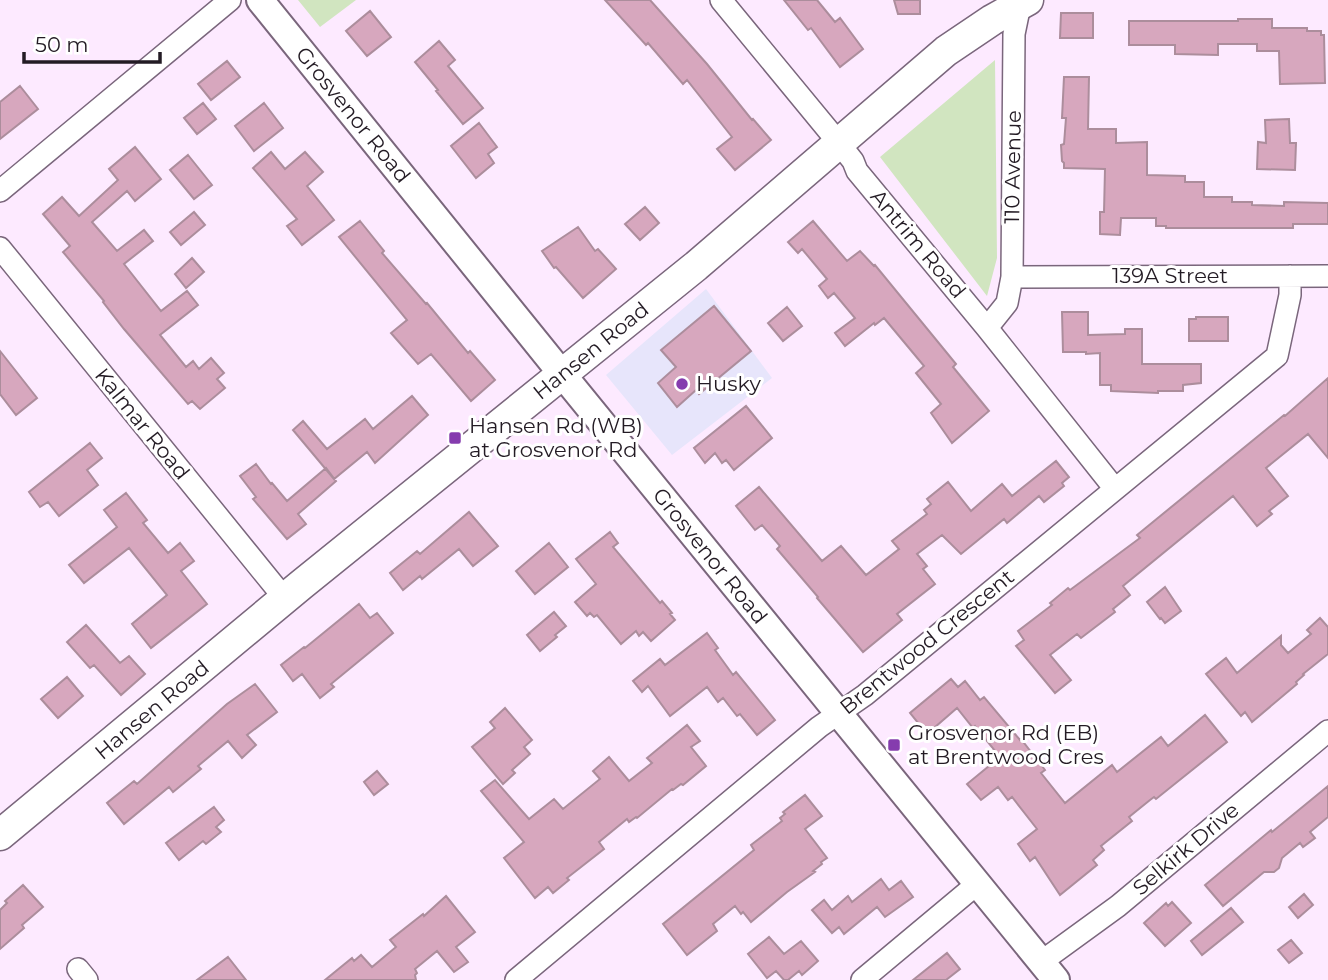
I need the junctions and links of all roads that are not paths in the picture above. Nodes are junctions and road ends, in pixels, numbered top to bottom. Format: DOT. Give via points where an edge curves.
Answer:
graph roads {
  1 [pos="230,0"];
  2 [pos="260,0"];
  3 [pos="721,0"];
  4 [pos="1024,1"];
  5 [pos="838,142"];
  6 [pos="0,191"];
  7 [pos="0,248"];
  8 [pos="1012,276"];
  9 [pos="1290,276"];
  10 [pos="1328,276"];
  11 [pos="987,328"];
  12 [pos="562,374"];
  13 [pos="1115,489"];
  14 [pos="285,599"];
  15 [pos="839,714"];
  16 [pos="1328,731"];
  17 [pos="0,835"];
  18 [pos="978,884"];
  19 [pos="1048,971"];
  20 [pos="516,980"];
  21 [pos="862,980"];
  1 -- 6 [label="street"];
  2 -- 12 [label="street, Grosvenor Road"];
  3 -- 5 [label="street, Antrim Road"];
  4 -- 5 [label="main road, Hansen Road" via="946,51"];
  4 -- 8 [label="street, 110 Avenue" via="1014,34"];
  5 -- 11 [label="street, Antrim Road"];
  5 -- 12 [label="main road, Hansen Road" via="696,266"];
  7 -- 14 [label="street, Kalmar Road"];
  8 -- 9 [label="street, 139A Street"];
  8 -- 11 [label="street, 110 Avenue" via="1007,303"];
  9 -- 10 [label="street, 139A Street"];
  9 -- 13 [label="street, Brentwood Crescent" via="1277,356"];
  11 -- 13 [label="street, Antrim Road"];
  12 -- 14 [label="main road, Hansen Road"];
  12 -- 15 [label="street, Grosvenor Road"];
  13 -- 15 [label="street, Brentwood Crescent"];
  14 -- 17 [label="main road, Hansen Road"];
  15 -- 18 [label="street, Grosvenor Road"];
  15 -- 20 [label="street, Brentwood Crescent"];
  16 -- 19 [label="street, Selkirk Drive" via="1118,906"];
  18 -- 19 [label="street, Grosvenor Road"];
  18 -- 21 [label="street"];
}
